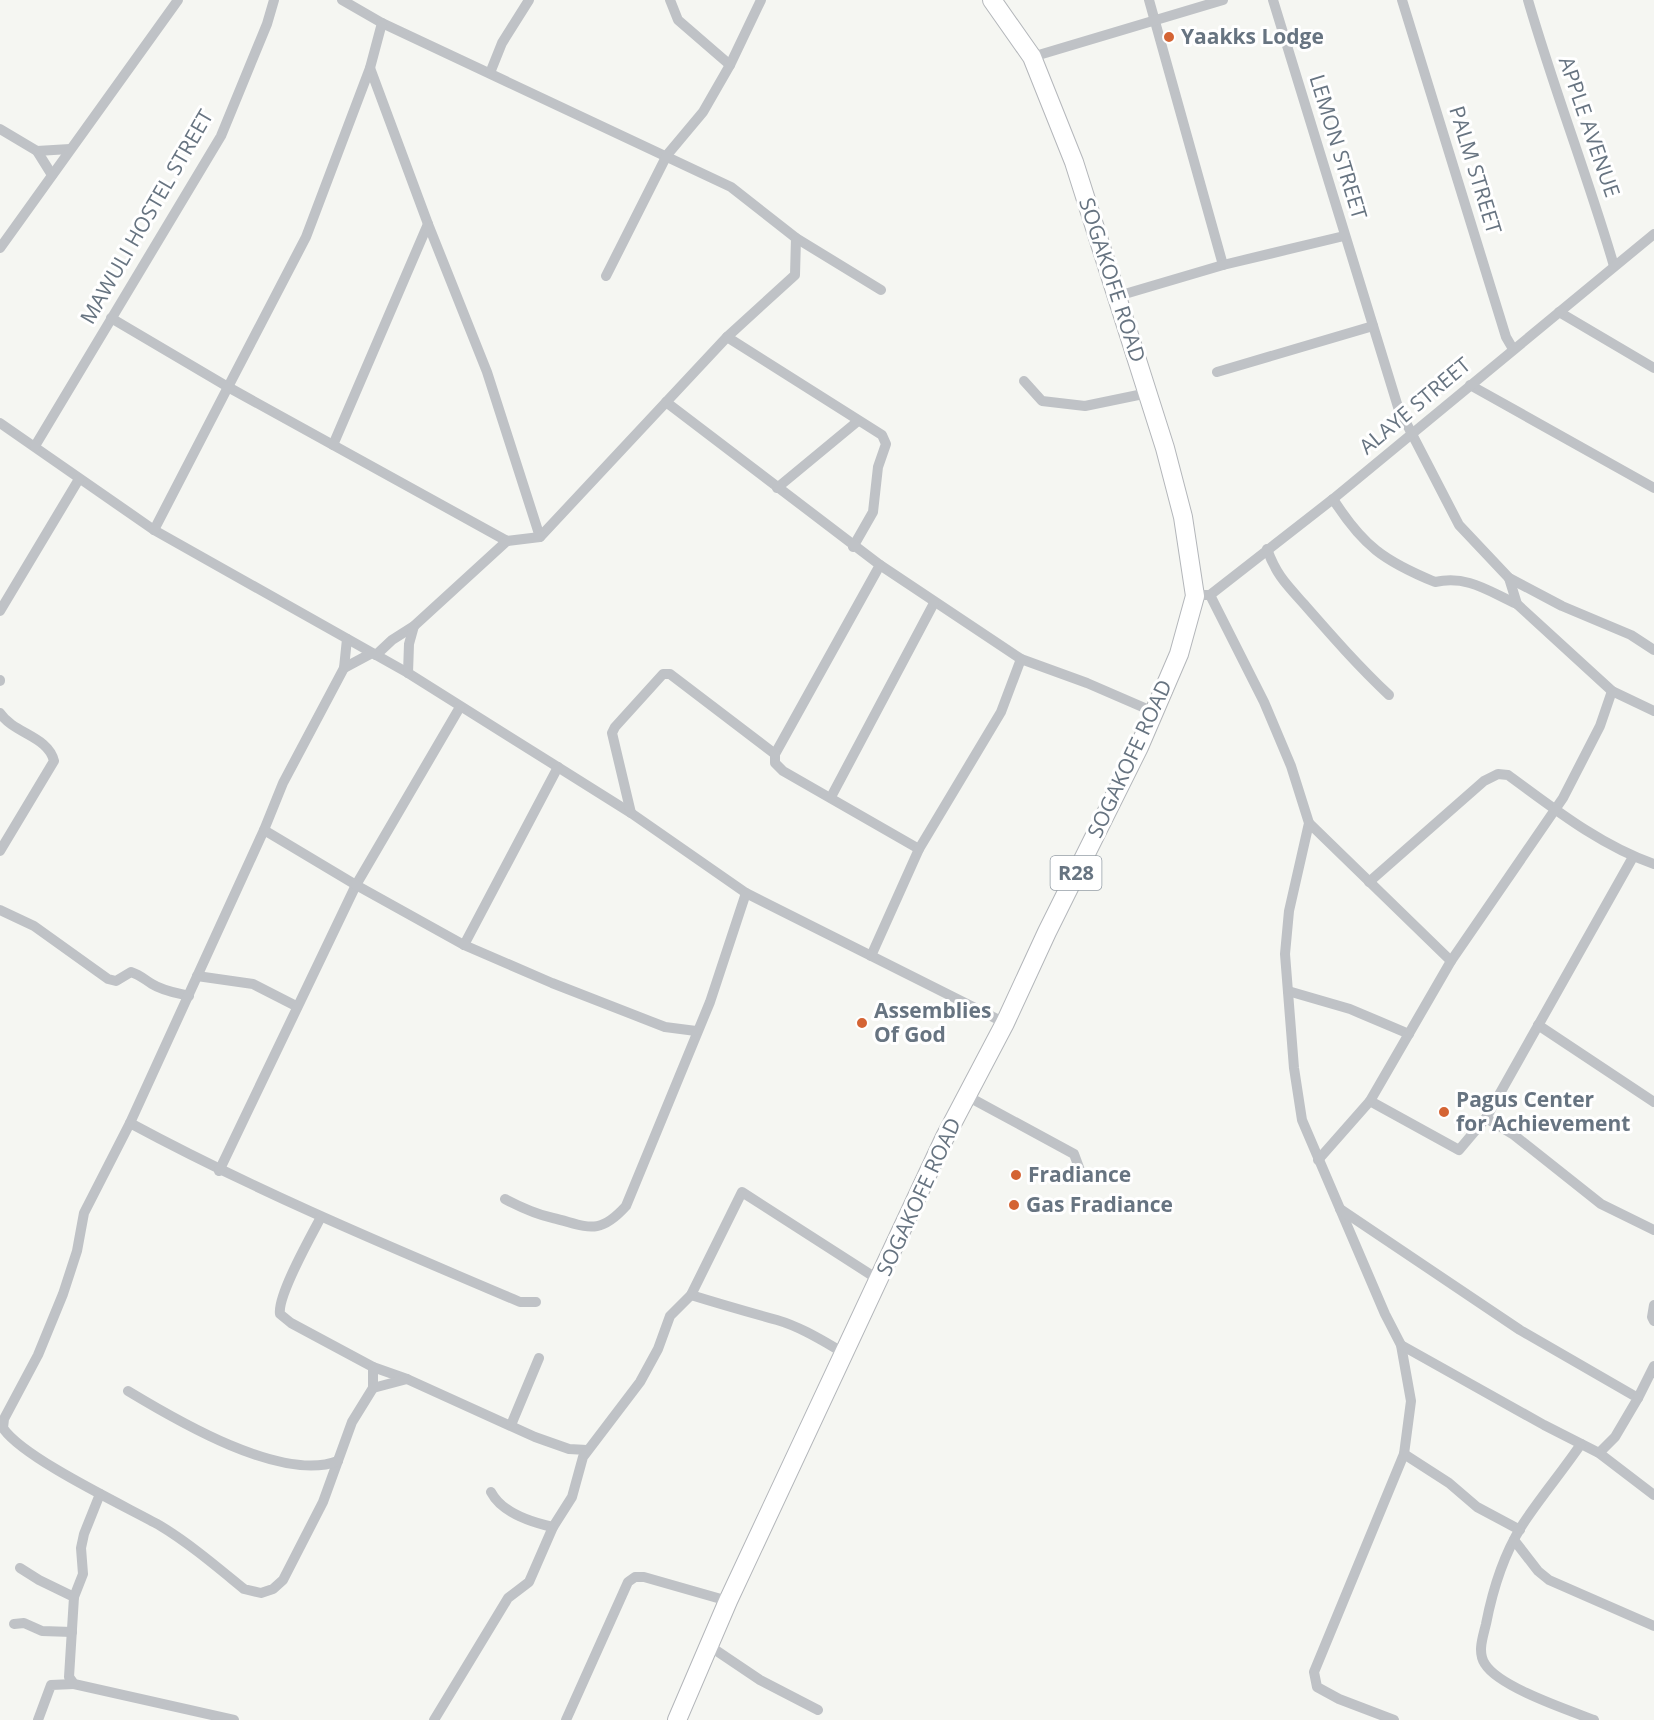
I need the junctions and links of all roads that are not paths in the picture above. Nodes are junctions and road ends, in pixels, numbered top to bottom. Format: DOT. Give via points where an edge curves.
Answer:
graph roads {
  1 [pos="178,0"];
  2 [pos="274,0"];
  3 [pos="342,0"];
  4 [pos="529,0"];
  5 [pos="670,0"];
  6 [pos="762,0"];
  7 [pos="992,0"];
  8 [pos="1149,0"];
  9 [pos="1223,0"];
  10 [pos="1273,0"];
  11 [pos="1402,0"];
  12 [pos="1528,0"];
  13 [pos="353,4"];
  14 [pos="382,22"];
  15 [pos="1156,22"];
  16 [pos="1032,57"];
  17 [pos="730,65"];
  18 [pos="370,68"];
  19 [pos="490,73"];
  20 [pos="0,129"];
  21 [pos="70,149"];
  22 [pos="37,151"];
  23 [pos="667,155"];
  24 [pos="52,175"];
  25 [pos="428,224"];
  26 [pos="1654,234"];
  27 [pos="1344,236"];
  28 [pos="796,238"];
  29 [pos="0,248"];
  30 [pos="1223,265"];
  31 [pos="1614,266"];
  32 [pos="606,276"];
  33 [pos="882,290"];
  34 [pos="1118,296"];
  35 [pos="1559,312"];
  36 [pos="111,318"];
  37 [pos="1373,326"];
  38 [pos="727,337"];
  39 [pos="1513,349"];
  40 [pos="1654,368"];
  41 [pos="1217,372"];
  42 [pos="1023,381"];
  43 [pos="1470,385"];
  44 [pos="228,387"];
  45 [pos="1148,393"];
  46 [pos="666,402"];
  47 [pos="858,421"];
  48 [pos="0,423"];
  49 [pos="1410,434"];
  50 [pos="333,445"];
  51 [pos="34,446"];
  52 [pos="79,479"];
  53 [pos="777,488"];
  54 [pos="1654,488"];
  55 [pos="1333,499"];
  56 [pos="154,530"];
  57 [pos="540,537"];
  58 [pos="507,541"];
  59 [pos="853,547"];
  60 [pos="1267,549"];
  61 [pos="880,565"];
  62 [pos="1509,578"];
  63 [pos="1202,595"];
  64 [pos="934,603"];
  65 [pos="1517,604"];
  66 [pos="0,611"];
  67 [pos="414,626"];
  68 [pos="347,639"];
  69 [pos="1654,650"];
  70 [pos="374,654"];
  71 [pos="1021,659"];
  72 [pos="344,668"];
  73 [pos="408,672"];
  74 [pos="1612,692"];
  75 [pos="1389,695"];
  76 [pos="460,707"];
  77 [pos="1654,710"];
  78 [pos="1154,712"];
  79 [pos="0,713"];
  80 [pos="775,753"];
  81 [pos="558,767"];
  82 [pos="831,797"];
  83 [pos="1555,810"];
  84 [pos="631,813"];
  85 [pos="1309,823"];
  86 [pos="264,830"];
  87 [pos="919,849"];
  88 [pos="0,851"];
  89 [pos="1633,857"];
  90 [pos="1654,864"];
  91 [pos="1369,882"];
  92 [pos="356,885"];
  93 [pos="746,893"];
  94 [pos="0,910"];
  95 [pos="464,945"];
  96 [pos="871,956"];
  97 [pos="1451,962"];
  98 [pos="197,976"];
  99 [pos="1288,991"];
  100 [pos="189,996"];
  101 [pos="296,1006"];
  102 [pos="1005,1023"];
  103 [pos="1538,1025"];
  104 [pos="696,1031"];
  105 [pos="1409,1034"];
  106 [pos="967,1096"];
  107 [pos="1370,1101"];
  108 [pos="1654,1102"];
  109 [pos="1486,1118"];
  110 [pos="129,1123"];
  111 [pos="1318,1160"];
  112 [pos="219,1171"];
  113 [pos="1081,1173"];
  114 [pos="505,1199"];
  115 [pos="1339,1208"];
  116 [pos="321,1218"];
  117 [pos="1654,1230"];
  118 [pos="879,1280"];
  119 [pos="691,1294"];
  120 [pos="536,1302"];
  121 [pos="1654,1305"];
  122 [pos="1654,1321"];
  123 [pos="1401,1345"];
  124 [pos="844,1353"];
  125 [pos="539,1358"];
  126 [pos="1654,1366"];
  127 [pos="374,1367"];
  128 [pos="407,1379"];
  129 [pos="373,1388"];
  130 [pos="128,1391"];
  131 [pos="1638,1398"];
  132 [pos="511,1425"];
  133 [pos="1581,1444"];
  134 [pos="587,1450"];
  135 [pos="1599,1453"];
  136 [pos="1404,1454"];
  137 [pos="338,1461"];
  138 [pos="491,1492"];
  139 [pos="100,1494"];
  140 [pos="1654,1495"];
  141 [pos="553,1527"];
  142 [pos="1520,1530"];
  143 [pos="1514,1540"];
  144 [pos="20,1568"];
  145 [pos="74,1596"];
  146 [pos="728,1601"];
  147 [pos="14,1624"];
  148 [pos="1654,1626"];
  149 [pos="72,1632"];
  150 [pos="708,1645"];
  151 [pos="74,1683"];
  152 [pos="818,1710"];
  153 [pos="1381,1718"];
  154 [pos="38,1720"];
  155 [pos="234,1720"];
  156 [pos="434,1720"];
  157 [pos="566,1720"];
  158 [pos="677,1720"];
  159 [pos="1394,1720"];
  160 [pos="1594,1720"];
  1 -- 21 [label="street"];
  2 -- 36 [label="street, MAWULI HOSTEL STREET" via="221,136"];
  3 -- 13 [label="street"];
  4 -- 19 [label="street" via="502,43"];
  5 -- 17 [label="street" via="678,20"];
  6 -- 17 [label="street"];
  7 -- 16 [label="main road, SOGAKOFE ROAD / R28"];
  8 -- 15 [label="street"];
  9 -- 15 [label="street"];
  10 -- 27 [label="street, LEMON STREET"];
  11 -- 39 [label="street, PALM STREET" via="1506,337"];
  12 -- 31 [label="street, APPLE AVENUE"];
  13 -- 14 [label="street"];
  14 -- 18 [label="street"];
  14 -- 19 [label="street"];
  15 -- 16 [label="street"];
  15 -- 30 [label="street"];
  16 -- 34 [label="main road, SOGAKOFE ROAD / R28" via="1074,162"];
  17 -- 23 [label="street" via="703,112"];
  18 -- 25 [label="street"];
  18 -- 44 [label="street" via="306,237"];
  19 -- 23 [label="street"];
  20 -- 22 [label="street"];
  21 -- 22 [label="street"];
  21 -- 24 [label="street"];
  22 -- 24 [label="street"];
  23 -- 28 [label="street" via="731,187"];
  23 -- 32 [label="street"];
  24 -- 29 [label="street"];
  25 -- 50 [label="street"];
  25 -- 57 [label="street" via="487,372"];
  26 -- 31 [label="street, ALAYE STREET"];
  27 -- 30 [label="street"];
  27 -- 37 [label="street, LEMON STREET"];
  28 -- 33 [label="street"];
  28 -- 38 [label="street" via="795,275"];
  30 -- 34 [label="street"];
  31 -- 35 [label="street, ALAYE STREET"];
  34 -- 45 [label="main road, SOGAKOFE ROAD / R28"];
  35 -- 39 [label="street, ALAYE STREET"];
  35 -- 40 [label="street"];
  36 -- 44 [label="street"];
  36 -- 51 [label="street, MAWULI HOSTEL STREET"];
  37 -- 41 [label="street"];
  37 -- 49 [label="street, LEMON STREET"];
  38 -- 46 [label="street"];
  38 -- 47 [label="street"];
  39 -- 43 [label="street, ALAYE STREET"];
  42 -- 45 [label="street" via="1042,401 1085,406"];
  43 -- 49 [label="street, ALAYE STREET"];
  43 -- 54 [label="street"];
  44 -- 50 [label="street"];
  44 -- 56 [label="street"];
  45 -- 63 [label="main road, SOGAKOFE ROAD / R28"];
  46 -- 53 [label="street"];
  46 -- 57 [label="street"];
  47 -- 53 [label="street"];
  47 -- 59 [label="street" via="882,435 886,444 878,467 873,512"];
  48 -- 51 [label="street"];
  49 -- 55 [label="street, ALAYE STREET"];
  49 -- 62 [label="street, LEMON STREET" via="1459,525"];
  50 -- 58 [label="street"];
  51 -- 52 [label="street"];
  52 -- 56 [label="street"];
  52 -- 66 [label="street"];
  53 -- 59 [label="street"];
  55 -- 60 [label="street, ALAYE STREET"];
  55 -- 65 [label="street" via="1354,531 1373,550 1435,582 1453,578"];
  56 -- 68 [label="street"];
  57 -- 58 [label="street"];
  58 -- 67 [label="street"];
  59 -- 61 [label="street"];
  60 -- 63 [label="street, ALAYE STREET"];
  60 -- 75 [label="street" via="1283,584"];
  61 -- 64 [label="street"];
  61 -- 80 [label="street"];
  62 -- 65 [label="street"];
  62 -- 69 [label="street" via="1631,635"];
  63 -- 78 [label="main road, SOGAKOFE ROAD / R28"];
  63 -- 85 [label="street" via="1264,702"];
  64 -- 71 [label="street"];
  64 -- 82 [label="street"];
  65 -- 74 [label="street"];
  67 -- 70 [label="street"];
  67 -- 73 [label="street"];
  68 -- 70 [label="street"];
  68 -- 72 [label="street"];
  70 -- 72 [label="street"];
  70 -- 73 [label="street"];
  71 -- 78 [label="street"];
  71 -- 87 [label="street" via="1001,712"];
  72 -- 86 [label="street" via="283,783"];
  73 -- 76 [label="street"];
  74 -- 77 [label="street"];
  74 -- 83 [label="street" via="1600,726"];
  76 -- 81 [label="street"];
  76 -- 92 [label="street"];
  78 -- 102 [label="main road, SOGAKOFE ROAD / R28"];
  79 -- 88 [label="street" via="25,735 44,744 54,761"];
  80 -- 82 [label="street" via="775,763 783,771"];
  80 -- 84 [label="street" via="670,674 663,674 612,734"];
  81 -- 84 [label="street"];
  81 -- 95 [label="street"];
  82 -- 87 [label="street"];
  83 -- 89 [label="street"];
  83 -- 91 [label="street" via="1508,775 1498,774 1484,781"];
  83 -- 97 [label="street"];
  84 -- 93 [label="street"];
  85 -- 91 [label="street"];
  85 -- 99 [label="street" via="1289,911 1285,954"];
  86 -- 92 [label="street"];
  86 -- 98 [label="street"];
  87 -- 96 [label="street"];
  89 -- 90 [label="street"];
  89 -- 103 [label="street"];
  91 -- 97 [label="street"];
  92 -- 95 [label="street"];
  92 -- 101 [label="street"];
  93 -- 96 [label="street"];
  93 -- 104 [label="street" via="710,1002"];
  94 -- 100 [label="street" via="34,926 108,979 116,981 131,972 165,990"];
  95 -- 104 [label="street" via="665,1027"];
  96 -- 102 [label="street"];
  97 -- 105 [label="street"];
  98 -- 100 [label="street"];
  98 -- 101 [label="street" via="253,984"];
  99 -- 105 [label="street" via="1350,1009"];
  99 -- 111 [label="street" via="1302,1120"];
  100 -- 110 [label="street"];
  101 -- 112 [label="street"];
  102 -- 106 [label="main road, SOGAKOFE ROAD / R28"];
  103 -- 108 [label="street"];
  103 -- 109 [label="street"];
  104 -- 114 [label="street" via="654,1142 621,1212 609,1222 584,1228 530,1213"];
  105 -- 107 [label="street"];
  106 -- 113 [label="street" via="1074,1154"];
  106 -- 118 [label="main road, SOGAKOFE ROAD / R28"];
  107 -- 109 [label="street" via="1459,1150"];
  107 -- 111 [label="street"];
  109 -- 117 [label="street" via="1514,1134 1601,1204"];
  110 -- 112 [label="street"];
  110 -- 139 [label="street" via="84,1213 63,1293 3,1428 24,1448"];
  111 -- 115 [label="street"];
  112 -- 116 [label="street"];
  115 -- 123 [label="street"];
  115 -- 131 [label="street" via="1520,1330"];
  116 -- 120 [label="street" via="520,1302"];
  116 -- 127 [label="street" via="290,1280 280,1314"];
  118 -- 119 [label="street" via="742,1191"];
  118 -- 124 [label="main road, SOGAKOFE ROAD / R28"];
  119 -- 124 [label="street" via="802,1329"];
  119 -- 134 [label="street" via="670,1316 640,1382"];
  121 -- 122 [label="street"];
  123 -- 133 [label="street"];
  123 -- 136 [label="street" via="1411,1401"];
  124 -- 146 [label="main road, SOGAKOFE ROAD / R28"];
  125 -- 132 [label="street"];
  126 -- 131 [label="street"];
  127 -- 128 [label="street"];
  127 -- 129 [label="street"];
  128 -- 129 [label="street"];
  128 -- 132 [label="street"];
  129 -- 137 [label="street" via="352,1422"];
  130 -- 137 [label="street" via="186,1426 254,1454 317,1467"];
  131 -- 135 [label="street" via="1615,1437"];
  132 -- 134 [label="street" via="569,1449"];
  133 -- 135 [label="street"];
  133 -- 142 [label="street"];
  134 -- 141 [label="street" via="572,1497"];
  135 -- 140 [label="street"];
  136 -- 142 [label="street" via="1477,1507"];
  136 -- 153 [label="street" via="1314,1672 1317,1687"];
  137 -- 139 [label="street" via="311,1528 283,1580 273,1590 261,1593 244,1589 161,1527"];
  138 -- 141 [label="street" via="497,1504 534,1523"];
  139 -- 145 [label="street" via="84,1534 83,1574"];
  141 -- 156 [label="street" via="529,1582 508,1598"];
  142 -- 143 [label="street"];
  143 -- 148 [label="street" via="1549,1580"];
  143 -- 160 [label="street" via="1492,1596 1480,1650 1485,1664 1499,1677 1537,1697"];
  144 -- 145 [label="street"];
  145 -- 149 [label="street"];
  146 -- 150 [label="main road, SOGAKOFE ROAD / R28"];
  146 -- 157 [label="street" via="644,1577 628,1582"];
  147 -- 149 [label="street" via="24,1623 42,1631"];
  149 -- 151 [label="street" via="69,1677"];
  150 -- 152 [label="street" via="760,1680"];
  150 -- 158 [label="main road, SOGAKOFE ROAD / R28"];
  151 -- 154 [label="street" via="51,1685"];
  151 -- 155 [label="street"];
  153 -- 159 [label="street"];
}
